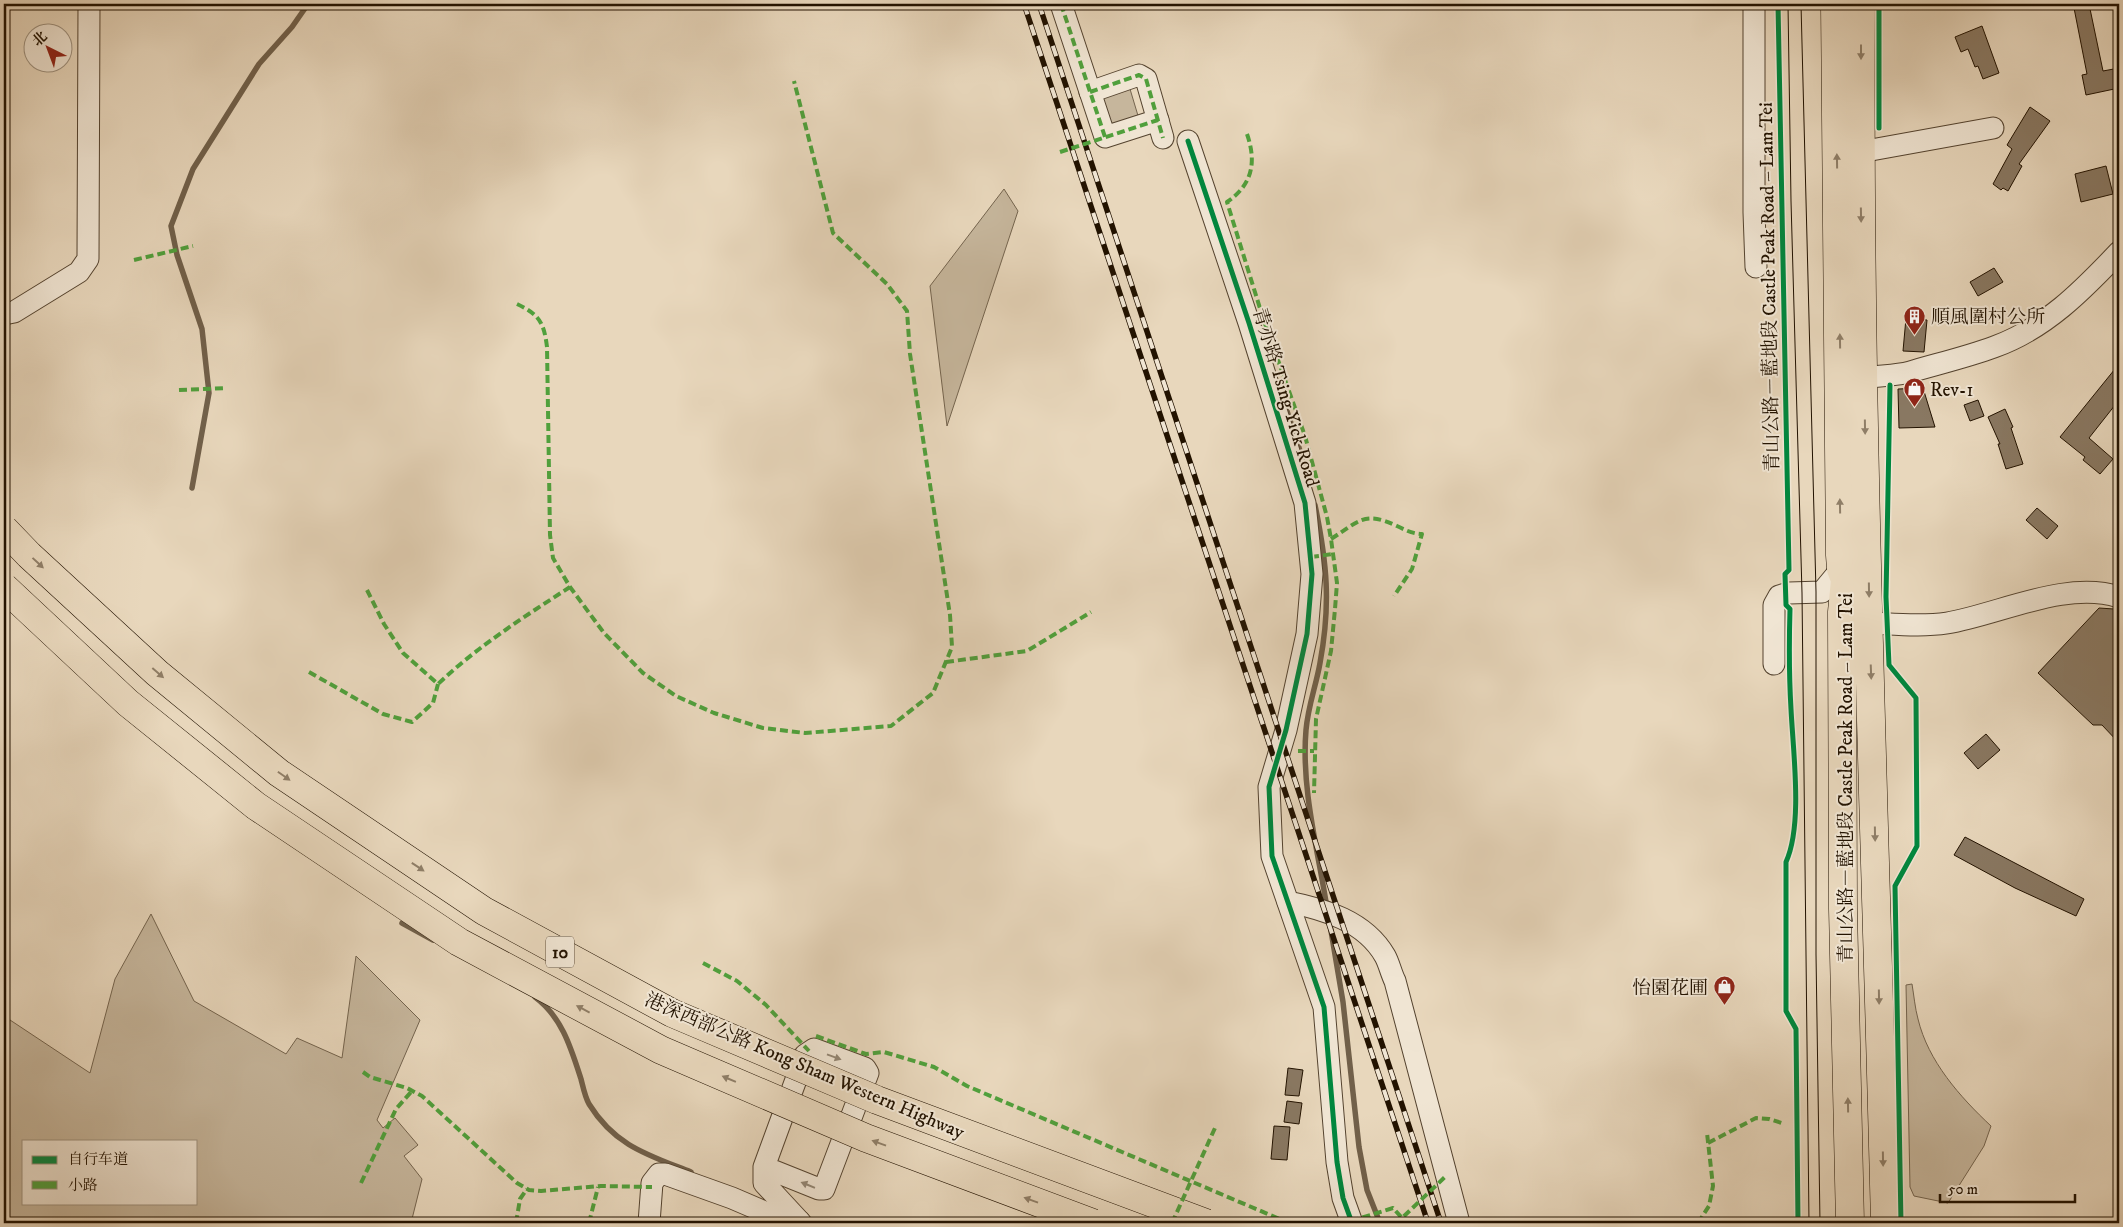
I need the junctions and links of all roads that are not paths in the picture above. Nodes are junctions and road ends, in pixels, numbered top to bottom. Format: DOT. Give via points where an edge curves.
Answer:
graph roads {
  1 [pos="89,4"];
  2 [pos="1061,4"];
  3 [pos="1754,4"];
  4 [pos="1835,4"];
  5 [pos="1861,4"];
  6 [pos="1090,92"];
  7 [pos="1993,128"];
  8 [pos="1188,142"];
  9 [pos="1860,152"];
  10 [pos="2119,252"];
  11 [pos="1756,267"];
  12 [pos="4,314"];
  13 [pos="1852,384"];
  14 [pos="4,528"];
  15 [pos="1841,569"];
  16 [pos="4,587"];
  17 [pos="1822,592"];
  18 [pos="2119,597"];
  19 [pos="1842,612"];
  20 [pos="1870,623"];
  21 [pos="1774,664"];
  22 [pos="1288,902"];
  23 [pos="764,1168"];
  24 [pos="800,1222"];
  25 [pos="649,1223"];
  26 [pos="1093,1223"];
  27 [pos="1206,1223"];
  28 [pos="1352,1223"];
  29 [pos="1459,1223"];
  30 [pos="1850,1223"];
  31 [pos="1885,1223"];
  1 -- 12 [label="street" via="88,259 79,272 14,312"];
  2 -- 6 [label="street"];
  3 -- 11 [label="street"];
  13 -- 4 [label="main road, 青山公路－藍地段 Castle Peak Road – Lam Tei, one-way"];
  5 -- 9 [label="main road, 青山公路－藍地段 Castle Peak Road – Lam Tei, one-way"];
  6 -- 6 [label="street" via="1105,137 1160,129 1146,79 1139,75"];
  7 -- 9 [label="street"];
  8 -- 22 [label="street, 青亦路 Tsing Yick Road" via="1305,503 1312,574 1307,634 1286,730 1269,786 1272,856"];
  9 -- 13 [label="main road, 青山公路－藍地段 Castle Peak Road – Lam Tei, one-way"];
  10 -- 13 [label="street" via="2080,294 2010,340 1892,376"];
  15 -- 13 [label="main road, 青山公路－藍地段 Castle Peak Road – Lam Tei, one-way"];
  13 -- 20 [label="main road, 青山公路－藍地段 Castle Peak Road – Lam Tei, one-way"];
  14 -- 27 [label="main road, 港深西部公路 Kong Sham Western Highway / 10, one-way, bridge" via="157,673 279,773 484,911 672,1013 877,1100"];
  15 -- 17 [label="street"];
  15 -- 19 [label="main road, 青山公路－藍地段 Castle Peak Road – Lam Tei" via="1845,580"];
  26 -- 16 [label="main road, 10, one-way, bridge" via="866,1138 661,1050 459,942 256,806 128,703"];
  17 -- 19 [label="street"];
  17 -- 21 [label="street" via="1779,596 1774,605"];
  18 -- 20 [label="street" via="2102,592 2060,595 1946,623"];
  30 -- 19 [label="main road, 青山公路－藍地段 Castle Peak Road – Lam Tei, one-way"];
  20 -- 31 [label="main road, 青山公路－藍地段 Castle Peak Road – Lam Tei, one-way"];
  22 -- 28 [label="street, 青亦路 Tsing Yick Road" via="1324,1007 1336,1162"];
  22 -- 29 [label="street" via="1348,920 1384,955 1395,981"];
  23 -- 23 [label="street, one-way" via="806,1055 814,1049 865,1068 868,1073 824,1189"];
  23 -- 24 [label="street" via="764,1183"];
  24 -- 25 [label="street" via="659,1174 652,1183"];
}
